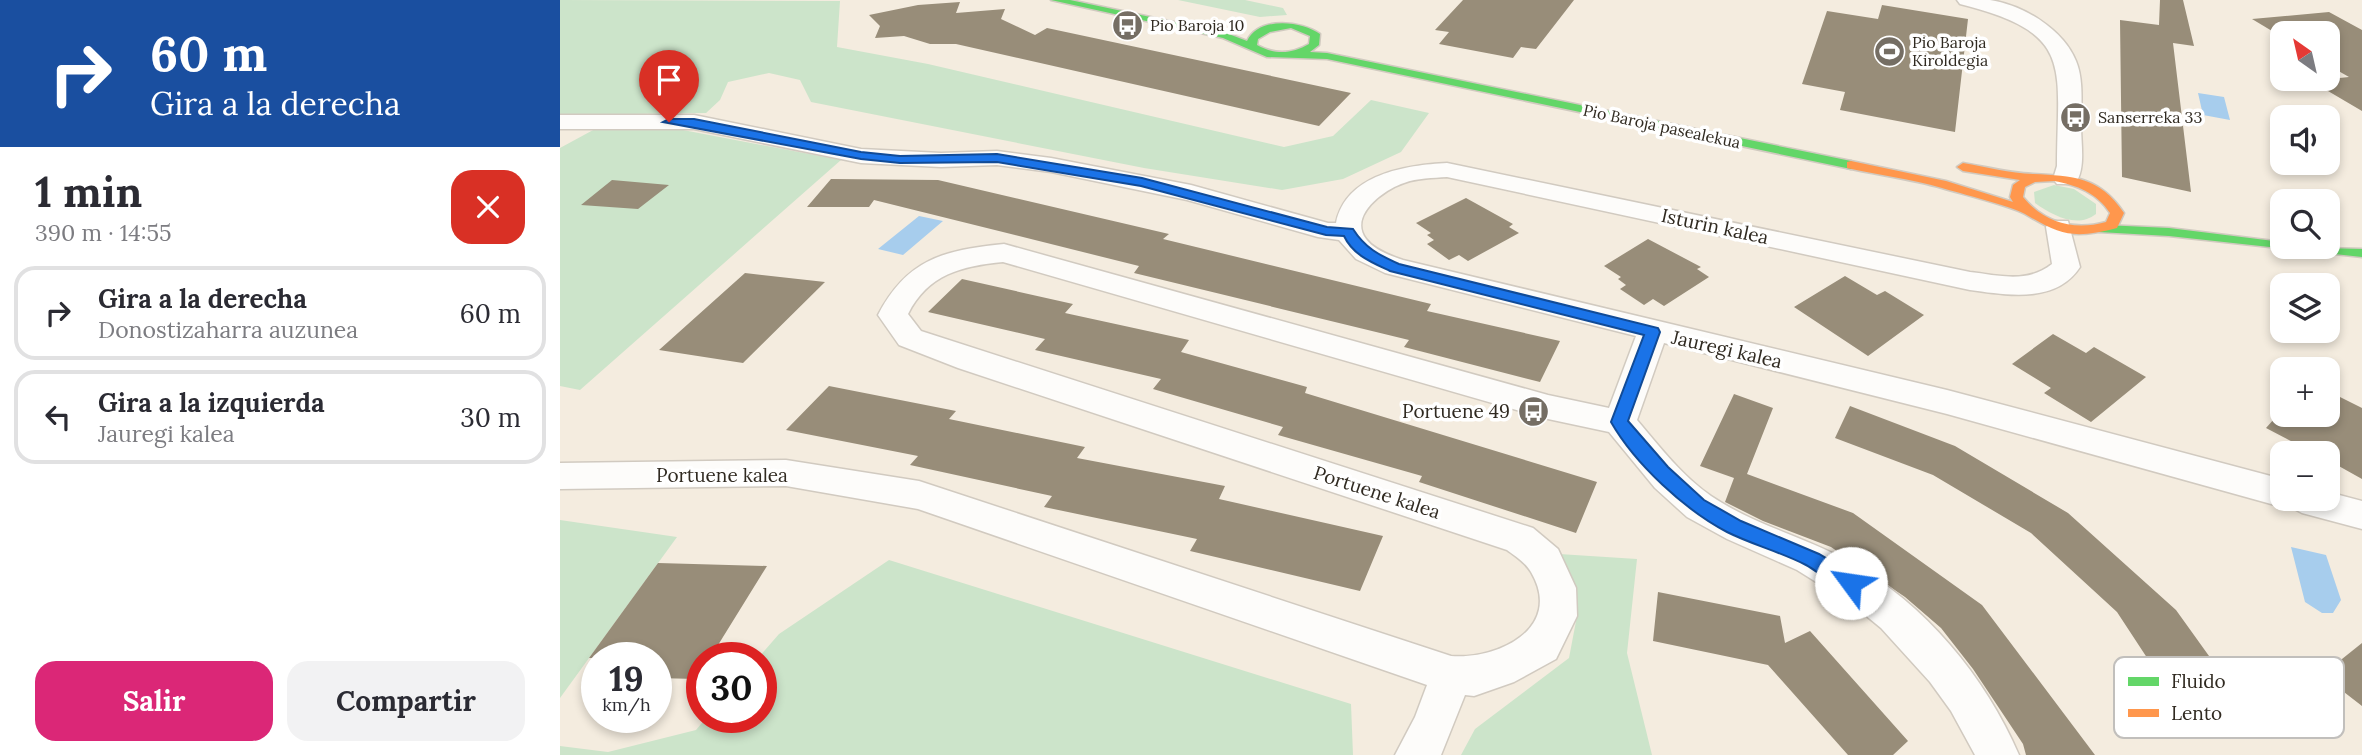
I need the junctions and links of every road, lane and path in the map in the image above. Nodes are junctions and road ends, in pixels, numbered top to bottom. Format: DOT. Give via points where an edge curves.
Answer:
graph roads {
  1 [pos="1056,0"];
  2 [pos="1123,0"];
  3 [pos="1967,0"];
  4 [pos="1275,27"];
  5 [pos="1252,46"];
  6 [pos="1296,54"];
  7 [pos="560,122"];
  8 [pos="1945,163"];
  9 [pos="2033,178"];
  10 [pos="2066,179"];
  11 [pos="2099,192"];
  12 [pos="2128,202"];
  13 [pos="2025,210"];
  14 [pos="2181,216"];
  15 [pos="2059,228"];
  16 [pos="2104,229"];
  17 [pos="2270,230"];
  18 [pos="1348,232"];
  19 [pos="2340,236"];
  20 [pos="2362,237"];
  21 [pos="2362,253"];
  22 [pos="1653,332"];
  23 [pos="1620,422"];
  24 [pos="560,476"];
  25 [pos="2270,490"];
  26 [pos="2340,509"];
  27 [pos="2362,515"];
  28 [pos="1451,675"];
  29 [pos="1417,755"];
  30 [pos="1997,755"];
  1 -- 5 [label="main road" via="1226,36"];
  2 -- 4 [label="main road"];
  3 -- 10 [label="street" via="2023,20 2058,46 2067,64"];
  4 -- 5 [label="main road" via="1256,34"];
  4 -- 6 [label="main road" via="1300,26 1320,35 1314,45"];
  5 -- 6 [label="main road, Pio Baroja pasealekua" via="1268,55"];
  6 -- 13 [label="main road, Pio Baroja pasealekua" via="1336,58 1942,184"];
  7 -- 18 [label="street" via="694,122 861,156 997,158 1051,165 1191,193 1326,231"];
  8 -- 9 [label="main road"];
  9 -- 10 [label="main road"];
  9 -- 13 [label="main road" via="2016,190"];
  10 -- 11 [label="main road"];
  11 -- 12 [label="main road"];
  11 -- 16 [label="main road" via="2117,213 2112,225"];
  13 -- 15 [label="main road, Pio Baroja pasealekua"];
  14 -- 17 [label="main road"];
  15 -- 16 [label="main road, Pio Baroja pasealekua"];
  15 -- 18 [label="street, Isturin kalea" via="2066,267 2052,281 2030,287 1970,281 1447,170 1388,180 1366,194 1354,209"];
  16 -- 21 [label="main road, Pio Baroja pasealekua" via="2172,231 2280,248"];
  18 -- 22 [label="street, Jauregi kalea" via="1355,245 1372,258 1395,267"];
  19 -- 20 [label="main road"];
  22 -- 23 [label="street"];
  22 -- 25 [label="street, Jauregi kalea" via="1947,402"];
  23 -- 28 [label="street, Portuene kalea" via="1548,407 1004,253 965,256 929,270 902,292 893,314 910,338 1520,539 1545,560 1558,588 1557,616 1542,646 1474,677"];
  23 -- 30 [label="street" via="1662,472 1698,505 1734,527 1812,559 1851,583 1923,642 1969,705"];
  24 -- 28 [label="street, Portuene kalea" via="786,472 919,495"];
  26 -- 27 [label="street"];
  28 -- 29 [label="street" via="1433,727"];
}
